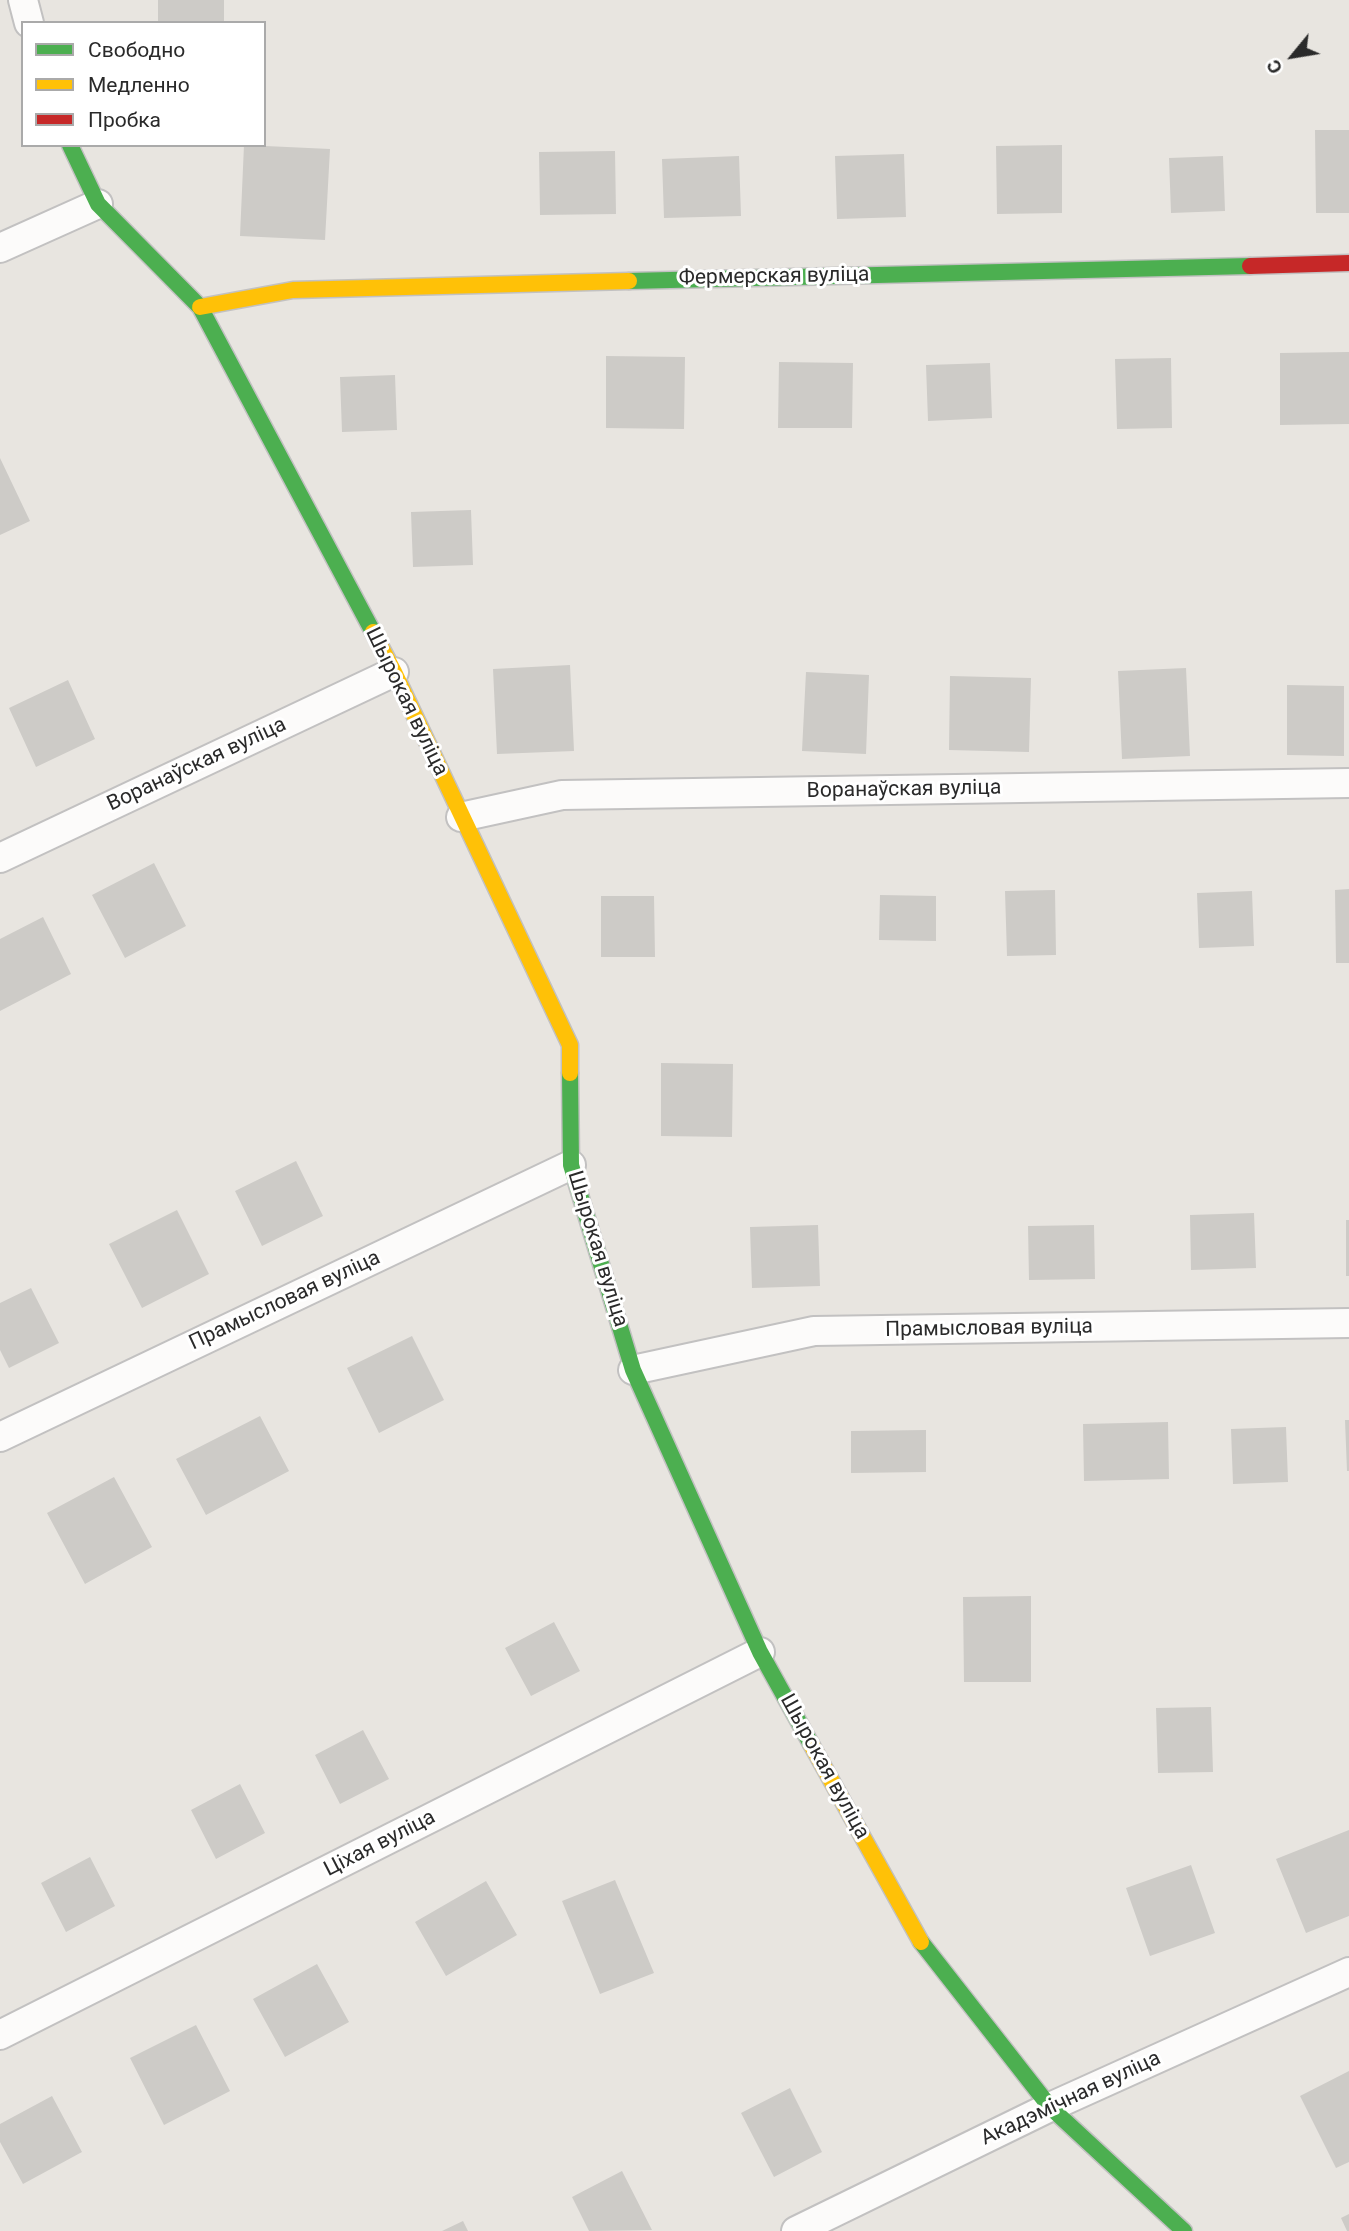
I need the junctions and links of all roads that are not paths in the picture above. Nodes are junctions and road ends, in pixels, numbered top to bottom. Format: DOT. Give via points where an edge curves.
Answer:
graph roads {
  1 [pos="23,0"];
  2 [pos="28,21"];
  3 [pos="71,147"];
  4 [pos="98,204"];
  5 [pos="0,248"];
  6 [pos="1349,263"];
  7 [pos="200,307"];
  8 [pos="394,672"];
  9 [pos="1349,783"];
  10 [pos="461,817"];
  11 [pos="0,858"];
  12 [pos="571,1166"];
  13 [pos="1349,1323"];
  14 [pos="633,1370"];
  15 [pos="0,1437"];
  16 [pos="760,1652"];
  17 [pos="1349,1972"];
  18 [pos="0,2035"];
  19 [pos="1050,2107"];
  20 [pos="796,2231"];
  21 [pos="1184,2231"];
  1 -- 2 [label="street"];
  3 -- 4 [label="street, Шырокая вуліца"];
  4 -- 5 [label="street"];
  4 -- 7 [label="street, Шырокая вуліца"];
  6 -- 7 [label="street, Фермерская вуліца" via="293,290"];
  7 -- 8 [label="street, Шырокая вуліца"];
  8 -- 10 [label="street, Шырокая вуліца"];
  8 -- 11 [label="street, Воранаўская вуліца"];
  9 -- 10 [label="street, Воранаўская вуліца" via="562,795"];
  10 -- 12 [label="street, Шырокая вуліца" via="570,1045"];
  12 -- 14 [label="street, Шырокая вуліца"];
  12 -- 15 [label="street, Прамысловая вуліца"];
  13 -- 14 [label="street, Прамысловая вуліца" via="814,1331"];
  14 -- 16 [label="street, Шырокая вуліца"];
  16 -- 18 [label="street, Ціхая вуліца"];
  16 -- 19 [label="street, Шырокая вуліца" via="925,1949"];
  17 -- 19 [label="street, Акадэмічная вуліца"];
  19 -- 20 [label="street, Акадэмічная вуліца"];
  19 -- 21 [label="street, Шырокая вуліца"];
}
